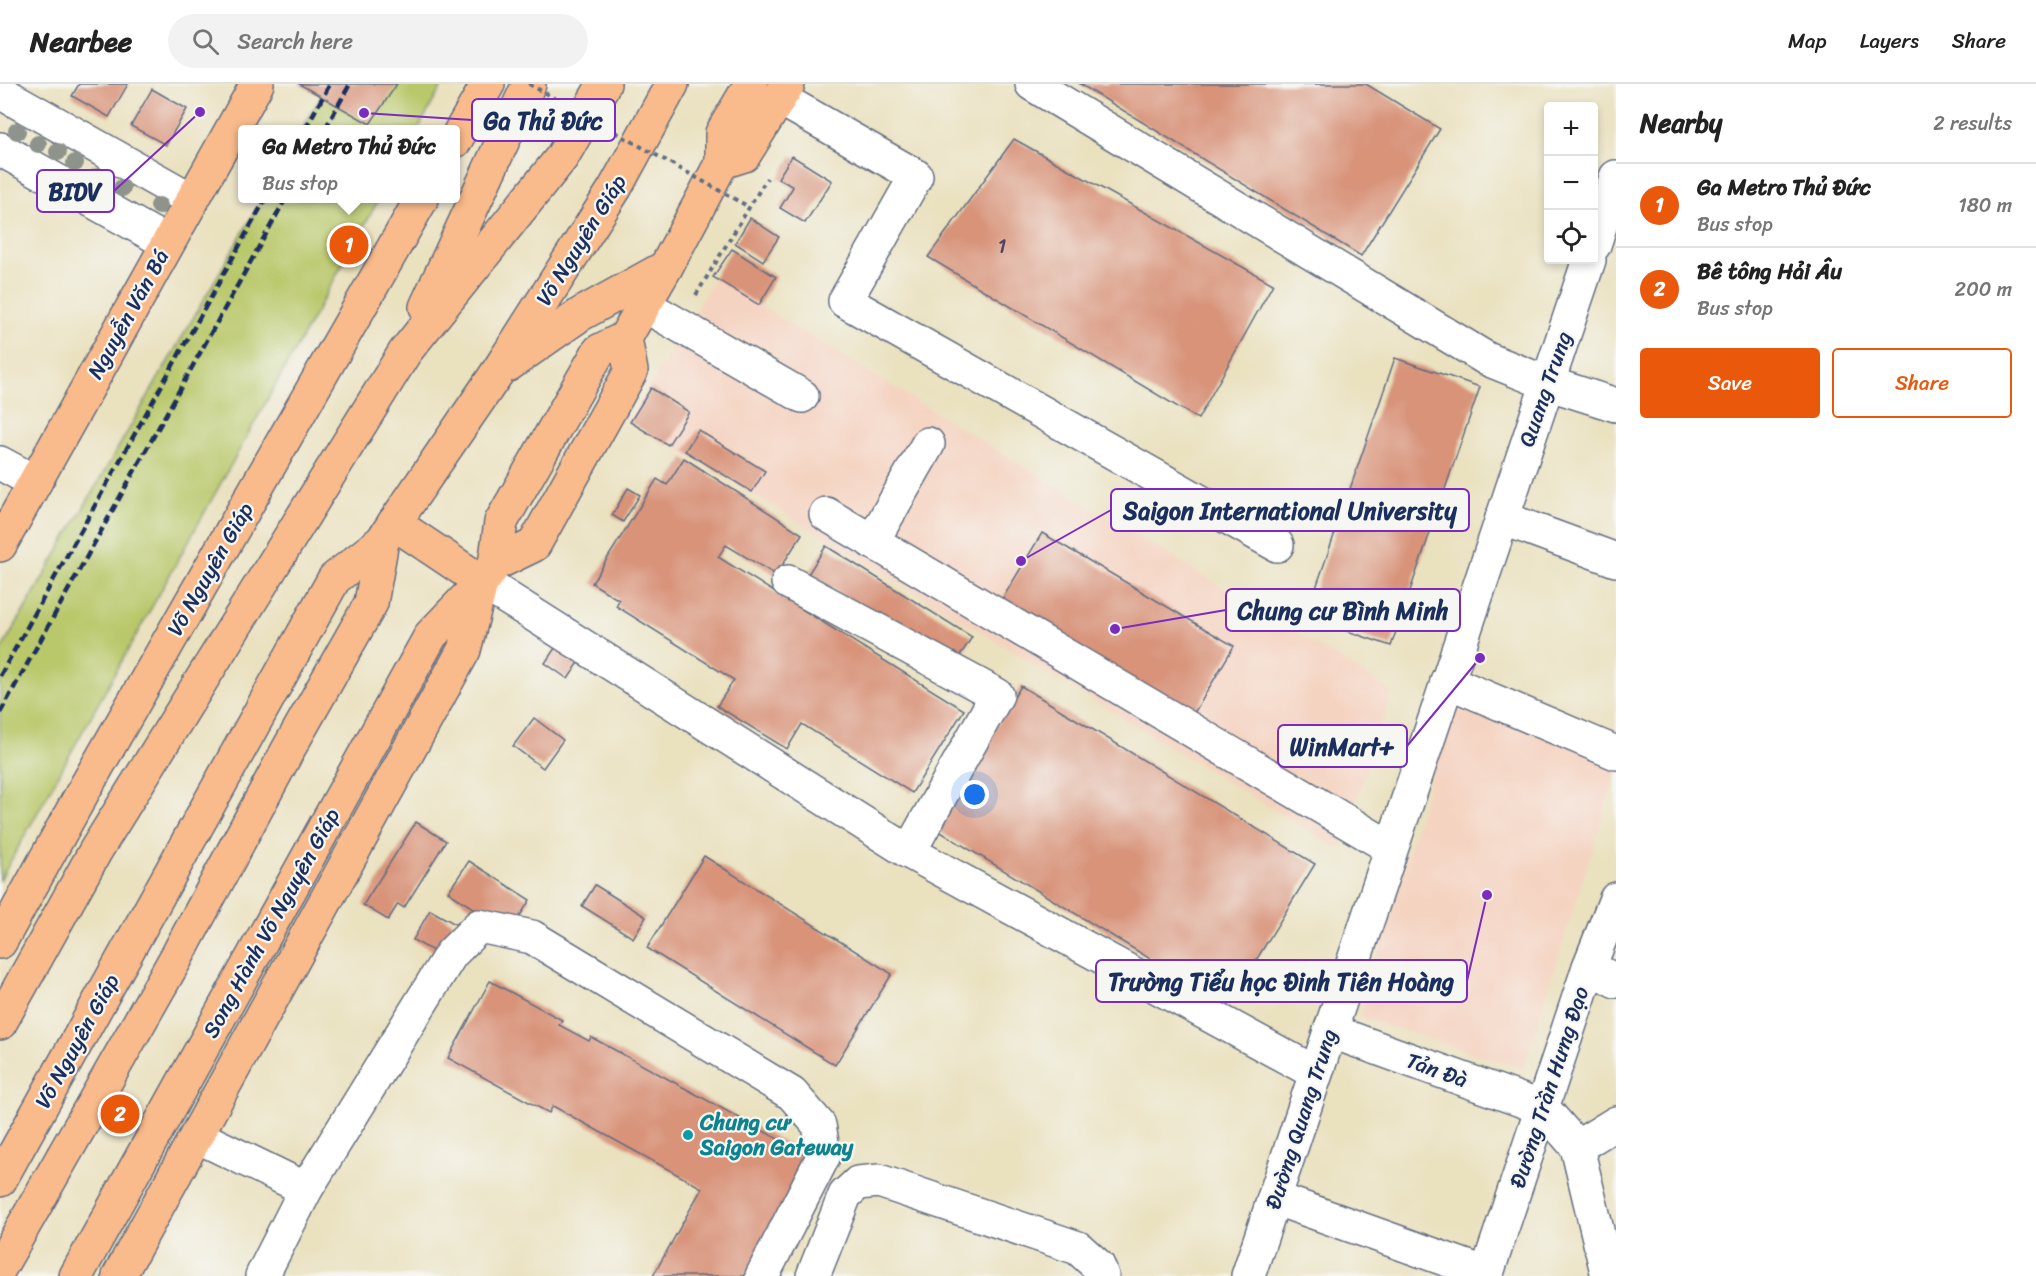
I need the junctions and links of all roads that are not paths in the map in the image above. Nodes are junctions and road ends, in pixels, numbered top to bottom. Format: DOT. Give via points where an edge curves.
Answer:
graph roads {
  1 [pos="256,84"];
  2 [pos="488,84"];
  3 [pos="529,84"];
  4 [pos="604,84"];
  5 [pos="672,84"];
  6 [pos="1032,84"];
  7 [pos="773,89"];
  8 [pos="0,92"];
  9 [pos="460,134"];
  10 [pos="0,149"];
  11 [pos="1616,177"];
  12 [pos="192,200"];
  13 [pos="419,203"];
  14 [pos="1598,231"];
  15 [pos="168,243"];
  16 [pos="1598,248"];
  17 [pos="1616,255"];
  18 [pos="1587,264"];
  19 [pos="666,267"];
  20 [pos="644,305"];
  21 [pos="405,352"];
  22 [pos="497,373"];
  23 [pos="1547,383"];
  24 [pos="802,396"];
  25 [pos="1616,405"];
  26 [pos="928,444"];
  27 [pos="0,463"];
  28 [pos="35,482"];
  29 [pos="826,514"];
  30 [pos="1502,518"];
  31 [pos="388,532"];
  32 [pos="872,542"];
  33 [pos="0,545"];
  34 [pos="1277,545"];
  35 [pos="1616,560"];
  36 [pos="489,573"];
  37 [pos="788,582"];
  38 [pos="1447,681"];
  39 [pos="1616,753"];
  40 [pos="85,788"];
  41 [pos="1391,848"];
  42 [pos="96,850"];
  43 [pos="909,852"];
  44 [pos="1616,899"];
  45 [pos="0,942"];
  46 [pos="1602,974"];
  47 [pos="0,1023"];
  48 [pos="1330,1031"];
  49 [pos="1316,1073"];
  50 [pos="1543,1108"];
  51 [pos="1616,1123"];
  52 [pos="196,1136"];
  53 [pos="1577,1147"];
  54 [pos="0,1180"];
  55 [pos="306,1189"];
  56 [pos="1274,1198"];
  57 [pos="0,1267"];
  58 [pos="1486,1275"];
  59 [pos="76,1276"];
  60 [pos="119,1276"];
  61 [pos="262,1276"];
  62 [pos="762,1276"];
  63 [pos="813,1276"];
  64 [pos="1102,1276"];
  65 [pos="1248,1276"];
  66 [pos="1608,1276"];
  1 -- 12 [label="main road, Nguyễn Văn Bá"];
  2 -- 9 [label="main road"];
  3 -- 21 [label="main road"];
  4 -- 21 [label="main road" via="562,157"];
  5 -- 22 [label="main road, Võ Nguyên Giáp" via="615,188"];
  6 -- 23 [label="street" via="1487,359"];
  7 -- 19 [label="main road, Song Hành Võ Nguyên Giáp" via="744,155 722,162"];
  7 -- 34 [label="street" via="916,176 845,301"];
  8 -- 12 [label="street"];
  10 -- 15 [label="street"];
  11 -- 14 [label="street"];
  12 -- 15 [label="main road, Nguyễn Văn Bá"];
  13 -- 40 [label="main road, Võ Nguyên Giáp"];
  15 -- 28 [label="main road, Nguyễn Văn Bá"];
  16 -- 17 [label="street"];
  18 -- 23 [label="street, Quang Trung"];
  19 -- 20 [label="main road, Song Hành Võ Nguyên Giáp"];
  19 -- 22 [label="main road" via="581,314"];
  20 -- 24 [label="street"];
  20 -- 36 [label="main road, Song Hành Võ Nguyên Giáp" via="625,338 631,370 534,545"];
  21 -- 42 [label="main road"];
  22 -- 31 [label="main road, Võ Nguyên Giáp"];
  23 -- 25 [label="street"];
  23 -- 30 [label="street, Quang Trung"];
  26 -- 32 [label="street"];
  27 -- 28 [label="street"];
  28 -- 33 [label="main road, Nguyễn Văn Bá"];
  29 -- 32 [label="street"];
  30 -- 35 [label="street"];
  30 -- 38 [label="street, Đường Quang Trung"];
  31 -- 36 [label="main road"];
  31 -- 54 [label="main road, Võ Nguyên Giáp" via="334,579"];
  31 -- 57 [label="main road, Võ Nguyên Giáp" via="371,603"];
  32 -- 41 [label="street"];
  36 -- 43 [label="street"];
  36 -- 52 [label="main road, Song Hành Võ Nguyên Giáp" via="464,650"];
  36 -- 59 [label="main road, Song Hành Võ Nguyên Giáp" via="431,635"];
  37 -- 43 [label="street" via="997,695"];
  38 -- 39 [label="street"];
  38 -- 41 [label="street, Đường Quang Trung"];
  40 -- 42 [label="main road"];
  40 -- 45 [label="main road, Võ Nguyên Giáp"];
  41 -- 48 [label="street, Đường Quang Trung"];
  42 -- 47 [label="main road"];
  43 -- 49 [label="street"];
  44 -- 46 [label="street, Đường Trần Hưng Đạo"];
  46 -- 50 [label="street, Đường Trần Hưng Đạo"];
  48 -- 49 [label="street, Đường Quang Trung"];
  48 -- 50 [label="street, Tản Đà"];
  49 -- 56 [label="street, Đường Quang Trung"];
  50 -- 53 [label="street"];
  50 -- 58 [label="street, Đường Trần Hưng Đạo"];
  51 -- 53 [label="street"];
  52 -- 55 [label="street"];
  52 -- 60 [label="main road, Song Hành Võ Nguyên Giáp"];
  53 -- 66 [label="street"];
  55 -- 61 [label="street"];
  55 -- 62 [label="street" via="451,954 479,926 532,937 792,1094 819,1125 824,1155"];
  56 -- 58 [label="street"];
  56 -- 65 [label="street, Đường Quang Trung"];
  63 -- 64 [label="street" via="845,1195 858,1183 879,1181 1077,1248 1098,1266"];
}
